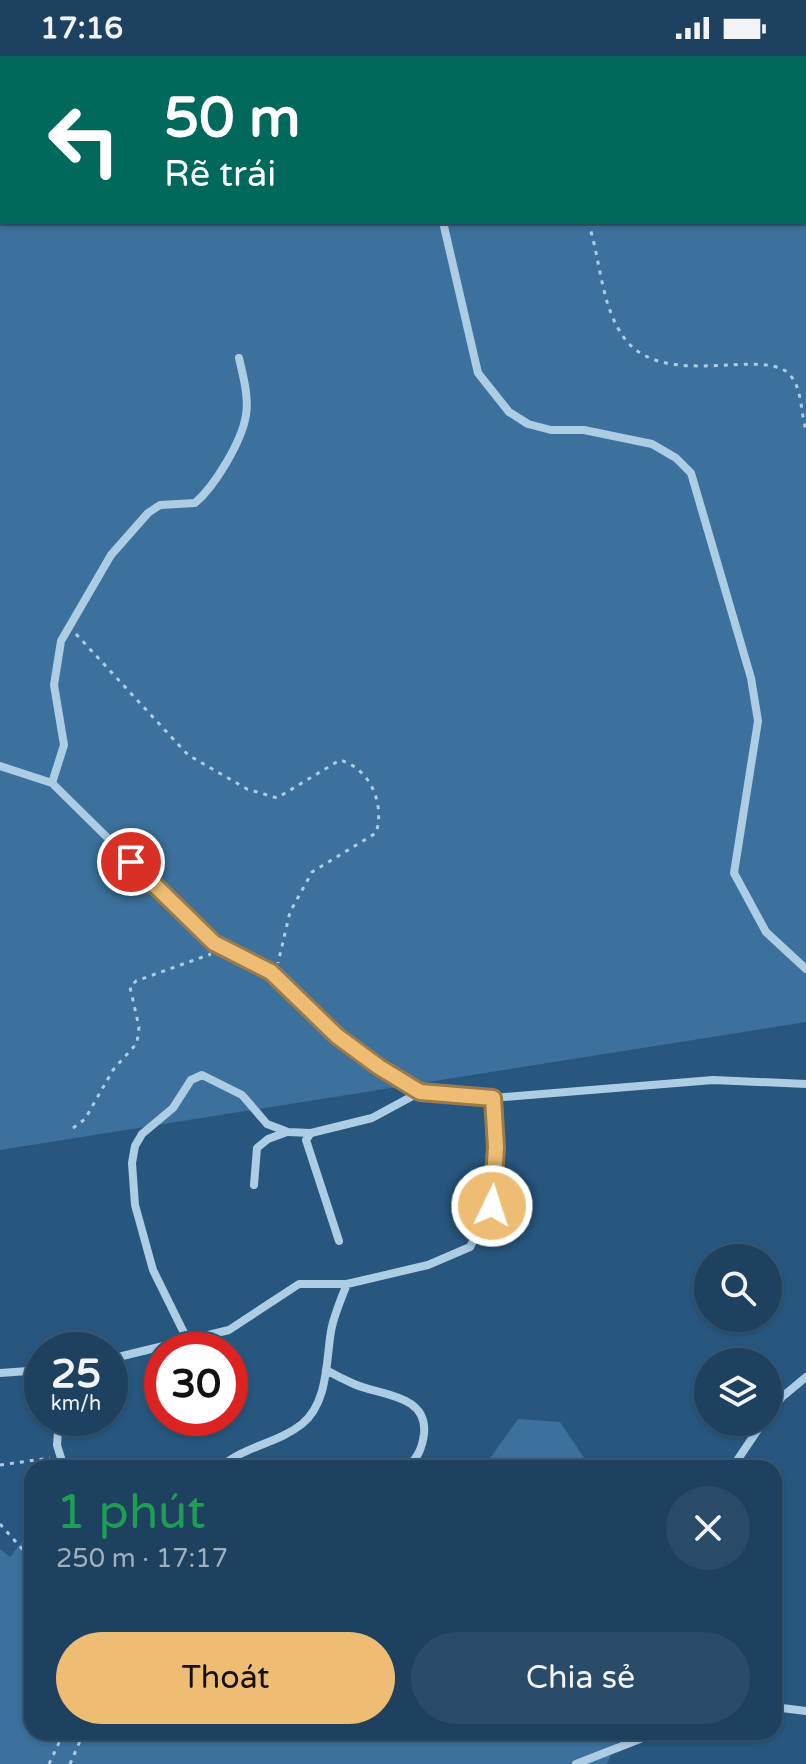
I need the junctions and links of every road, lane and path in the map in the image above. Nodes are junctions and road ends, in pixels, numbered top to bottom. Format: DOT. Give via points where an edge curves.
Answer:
graph roads {
  1 [pos="443,224"];
  2 [pos="589,224"];
  3 [pos="239,358"];
  4 [pos="806,430"];
  5 [pos="68,627"];
  6 [pos="0,766"];
  7 [pos="52,783"];
  8 [pos="226,950"];
  9 [pos="806,969"];
  10 [pos="271,972"];
  11 [pos="806,1084"];
  12 [pos="420,1092"];
  13 [pos="493,1098"];
  14 [pos="73,1128"];
  15 [pos="288,1132"];
  16 [pos="311,1133"];
  17 [pos="254,1185"];
  18 [pos="339,1241"];
  19 [pos="347,1284"];
  20 [pos="184,1332"];
  21 [pos="222,1332"];
  22 [pos="326,1370"];
  23 [pos="24,1371"];
  24 [pos="0,1373"];
  25 [pos="806,1377"];
  26 [pos="782,1397"];
  27 [pos="58,1436"];
  28 [pos="754,1436"];
  29 [pos="62,1457"];
  30 [pos="39,1460"];
  31 [pos="63,1460"];
  32 [pos="229,1460"];
  33 [pos="414,1460"];
  34 [pos="737,1460"];
  35 [pos="24,1462"];
  36 [pos="0,1465"];
  37 [pos="0,1524"];
  38 [pos="24,1551"];
  39 [pos="782,1708"];
  40 [pos="806,1711"];
  41 [pos="60,1740"];
  42 [pos="80,1740"];
  43 [pos="637,1740"];
  44 [pos="49,1764"];
  45 [pos="70,1764"];
  46 [pos="576,1764"];
  1 -- 9 [label="street" via="478,373 509,412 551,430 584,430 652,444 691,473 751,678 758,721 734,873 766,932"];
  2 -- 4 [label="path" via="613,314 631,346 656,360 690,367 768,364 787,371 797,386"];
  3 -- 5 [label="street" via="246,417 225,463 195,503 160,505 148,513 111,555"];
  5 -- 7 [label="street" via="55,664 64,745"];
  5 -- 10 [label="path" via="188,755 247,789 277,798 340,760 358,771 379,798 376,833 312,872 298,892 281,958"];
  6 -- 7 [label="street"];
  7 -- 8 [label="street" via="183,915"];
  8 -- 10 [label="street"];
  8 -- 14 [label="path" via="130,987 137,1043 113,1070 85,1119"];
  10 -- 12 [label="street" via="337,1036"];
  11 -- 13 [label="street" via="713,1080"];
  12 -- 13 [label="street"];
  12 -- 16 [label="street" via="372,1118"];
  13 -- 19 [label="street" via="492,1206 470,1247 428,1265"];
  15 -- 16 [label="street"];
  15 -- 17 [label="street" via="257,1148"];
  15 -- 20 [label="street" via="267,1124 242,1095 202,1075 191,1080 173,1108 135,1146 132,1186 153,1270"];
  16 -- 18 [label="street" via="306,1140 309,1157"];
  19 -- 21 [label="street" via="299,1284"];
  19 -- 22 [label="street" via="332,1328"];
  22 -- 32 [label="street" via="319,1402 305,1422"];
  22 -- 33 [label="street" via="417,1408 425,1424"];
  23 -- 24 [label="street"];
  25 -- 26 [label="street"];
  27 -- 29 [label="street"];
  28 -- 34 [label="street"];
  29 -- 30 [label="path"];
  29 -- 31 [label="street"];
  35 -- 36 [label="path"];
  37 -- 38 [label="path"];
  39 -- 40 [label="street"];
  41 -- 44 [label="path"];
  42 -- 45 [label="path"];
  43 -- 46 [label="street"];
}
